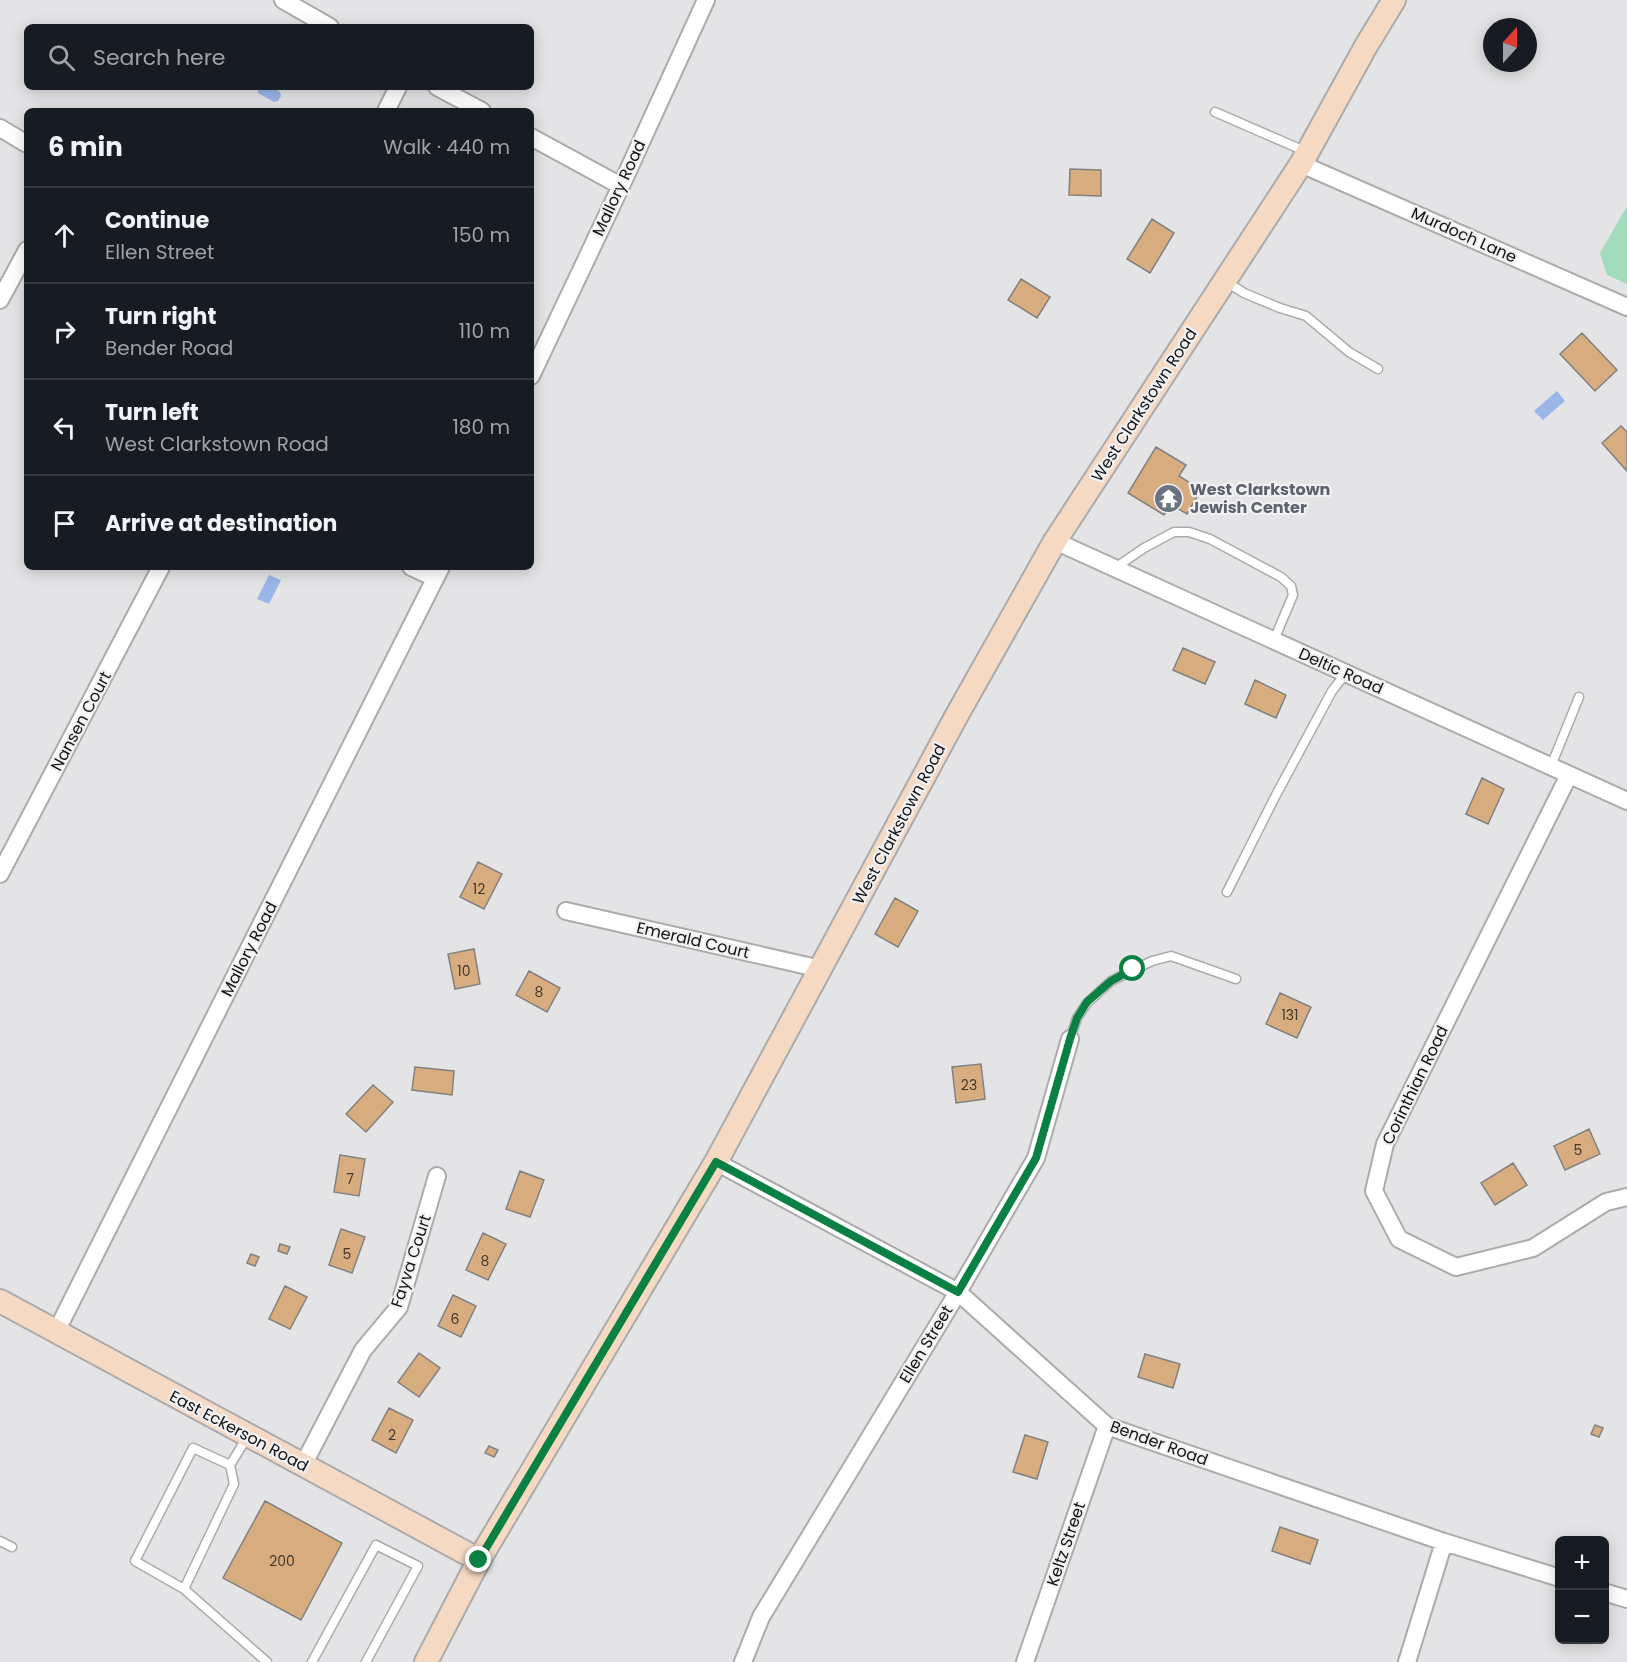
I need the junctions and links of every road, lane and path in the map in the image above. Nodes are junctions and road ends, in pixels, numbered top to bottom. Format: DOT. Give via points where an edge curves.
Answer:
graph roads {
  1 [pos="283,0"];
  2 [pos="706,0"];
  3 [pos="1394,0"];
  4 [pos="325,24"];
  5 [pos="396,90"];
  6 [pos="443,90"];
  7 [pos="388,108"];
  8 [pos="476,108"];
  9 [pos="1215,112"];
  10 [pos="0,128"];
  11 [pos="534,139"];
  12 [pos="24,142"];
  13 [pos="1304,158"];
  14 [pos="621,186"];
  15 [pos="24,256"];
  16 [pos="1225,281"];
  17 [pos="0,300"];
  18 [pos="1627,307"];
  19 [pos="1378,369"];
  20 [pos="534,370"];
  21 [pos="1055,541"];
  22 [pos="1114,568"];
  23 [pos="160,570"];
  24 [pos="438,573"];
  25 [pos="1274,640"];
  26 [pos="1346,673"];
  27 [pos="1579,697"];
  28 [pos="1551,766"];
  29 [pos="1569,775"];
  30 [pos="1627,801"];
  31 [pos="0,874"];
  32 [pos="1227,892"];
  33 [pos="566,911"];
  34 [pos="821,969"];
  35 [pos="1236,979"];
  36 [pos="1070,1039"];
  37 [pos="716,1162"];
  38 [pos="437,1176"];
  39 [pos="1627,1197"];
  40 [pos="958,1292"];
  41 [pos="0,1301"];
  42 [pos="56,1332"];
  43 [pos="1107,1426"];
  44 [pos="248,1435"];
  45 [pos="230,1465"];
  46 [pos="303,1465"];
  47 [pos="0,1541"];
  48 [pos="1444,1542"];
  49 [pos="12,1547"];
  50 [pos="479,1560"];
  51 [pos="1555,1576"];
  52 [pos="184,1589"];
  53 [pos="1609,1593"];
  54 [pos="1627,1599"];
  55 [pos="267,1662"];
  56 [pos="312,1662"];
  57 [pos="366,1662"];
  58 [pos="426,1662"];
  59 [pos="743,1662"];
  60 [pos="1025,1662"];
  61 [pos="1407,1662"];
  1 -- 4 [label="street"];
  2 -- 14 [label="street, Mallory Road"];
  3 -- 13 [label="street, West Clarkstown Road"];
  5 -- 7 [label="street"];
  6 -- 8 [label="street"];
  9 -- 13 [label="lane"];
  10 -- 12 [label="street"];
  11 -- 14 [label="street"];
  13 -- 16 [label="street, West Clarkstown Road"];
  13 -- 18 [label="street, Murdoch Lane"];
  14 -- 20 [label="street, Mallory Road"];
  15 -- 17 [label="street"];
  16 -- 19 [label="lane" via="1244,293 1306,316 1349,352"];
  16 -- 21 [label="street, West Clarkstown Road"];
  21 -- 22 [label="street, Deltic Road"];
  21 -- 34 [label="street, West Clarkstown Road"];
  22 -- 25 [label="street, Deltic Road"];
  22 -- 25 [label="lane" via="1174,532 1210,539 1291,586 1293,595"];
  23 -- 31 [label="street, Nansen Court"];
  24 -- 42 [label="street, Mallory Road"];
  25 -- 26 [label="street, Deltic Road"];
  26 -- 28 [label="street, Deltic Road"];
  26 -- 32 [label="lane" via="1276,795"];
  27 -- 28 [label="lane"];
  28 -- 29 [label="street, Deltic Road"];
  29 -- 30 [label="street, Deltic Road"];
  29 -- 39 [label="street, Corinthian Road" via="1384,1144 1374,1191 1399,1239 1456,1267 1533,1248 1606,1202"];
  33 -- 34 [label="street, Emerald Court"];
  34 -- 37 [label="street, West Clarkstown Road"];
  35 -- 36 [label="lane, Ellen Street" via="1171,956 1152,961 1111,981 1087,1002"];
  36 -- 40 [label="street, Ellen Street" via="1036,1158"];
  37 -- 40 [label="street, Bender Road"];
  37 -- 50 [label="street, West Clarkstown Road"];
  38 -- 46 [label="street, Fayva Court" via="399,1307 363,1350"];
  40 -- 43 [label="street, Bender Road"];
  40 -- 59 [label="street, Ellen Street" via="761,1617"];
  41 -- 42 [label="street, East Eckerson Road"];
  42 -- 44 [label="street, East Eckerson Road"];
  43 -- 48 [label="street, Bender Road"];
  43 -- 60 [label="street, Keltz Street"];
  44 -- 45 [label="lane"];
  44 -- 46 [label="street, East Eckerson Road"];
  45 -- 52 [label="lane" via="234,1484"];
  45 -- 52 [label="lane" via="193,1448 135,1562"];
  46 -- 50 [label="street, East Eckerson Road"];
  47 -- 49 [label="lane"];
  48 -- 51 [label="street, Bender Road"];
  48 -- 61 [label="street"];
  50 -- 58 [label="street, West Clarkstown Road"];
  52 -- 55 [label="lane"];
  53 -- 54 [label="street"];
  56 -- 57 [label="lane" via="376,1545 418,1566"];
}
